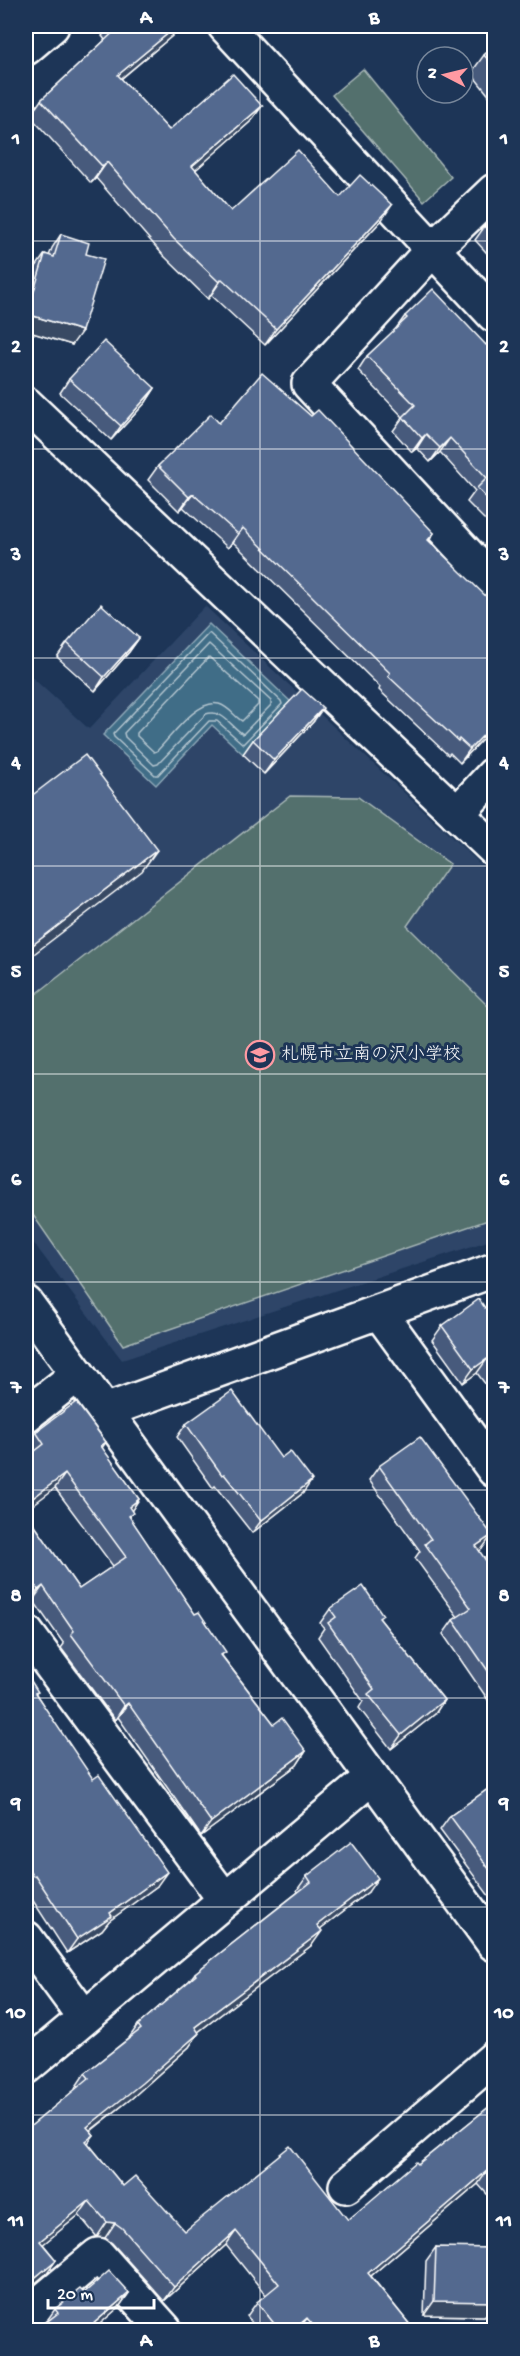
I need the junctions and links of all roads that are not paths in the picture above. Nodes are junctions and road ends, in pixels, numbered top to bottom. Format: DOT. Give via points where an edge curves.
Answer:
graph roads {
  1 [pos="52,26"];
  2 [pos="225,26"];
  3 [pos="26,48"];
  4 [pos="495,191"];
  5 [pos="433,249"];
  6 [pos="495,315"];
  7 [pos="26,404"];
  8 [pos="495,583"];
  9 [pos="495,774"];
  10 [pos="457,814"];
  11 [pos="495,849"];
  12 [pos="495,1270"];
  13 [pos="26,1303"];
  14 [pos="379,1312"];
  15 [pos="78,1374"];
  16 [pos="105,1411"];
  17 [pos="26,1415"];
  18 [pos="495,1470"];
  19 [pos="26,1632"];
  20 [pos="372,1777"];
  21 [pos="225,1900"];
  22 [pos="26,1938"];
  23 [pos="495,1944"];
  24 [pos="84,2017"];
  25 [pos="495,2058"];
  26 [pos="26,2067"];
  27 [pos="346,2186"];
  28 [pos="26,2315"];
  29 [pos="165,2331"];
  1 -- 3 [label="street"];
  2 -- 5 [label="street"];
  4 -- 5 [label="street"];
  5 -- 6 [label="street"];
  5 -- 8 [label="street" via="309,384"];
  7 -- 10 [label="street"];
  9 -- 10 [label="street"];
  10 -- 11 [label="street"];
  12 -- 14 [label="street"];
  13 -- 15 [label="street"];
  14 -- 16 [label="street"];
  14 -- 18 [label="street"];
  15 -- 16 [label="street"];
  15 -- 17 [label="street"];
  16 -- 20 [label="street"];
  19 -- 21 [label="street"];
  20 -- 21 [label="street"];
  20 -- 23 [label="street"];
  21 -- 24 [label="street"];
  22 -- 24 [label="street"];
  24 -- 26 [label="street"];
  25 -- 27 [label="street"];
  28 -- 29 [label="street" via="98,2255"];
}
